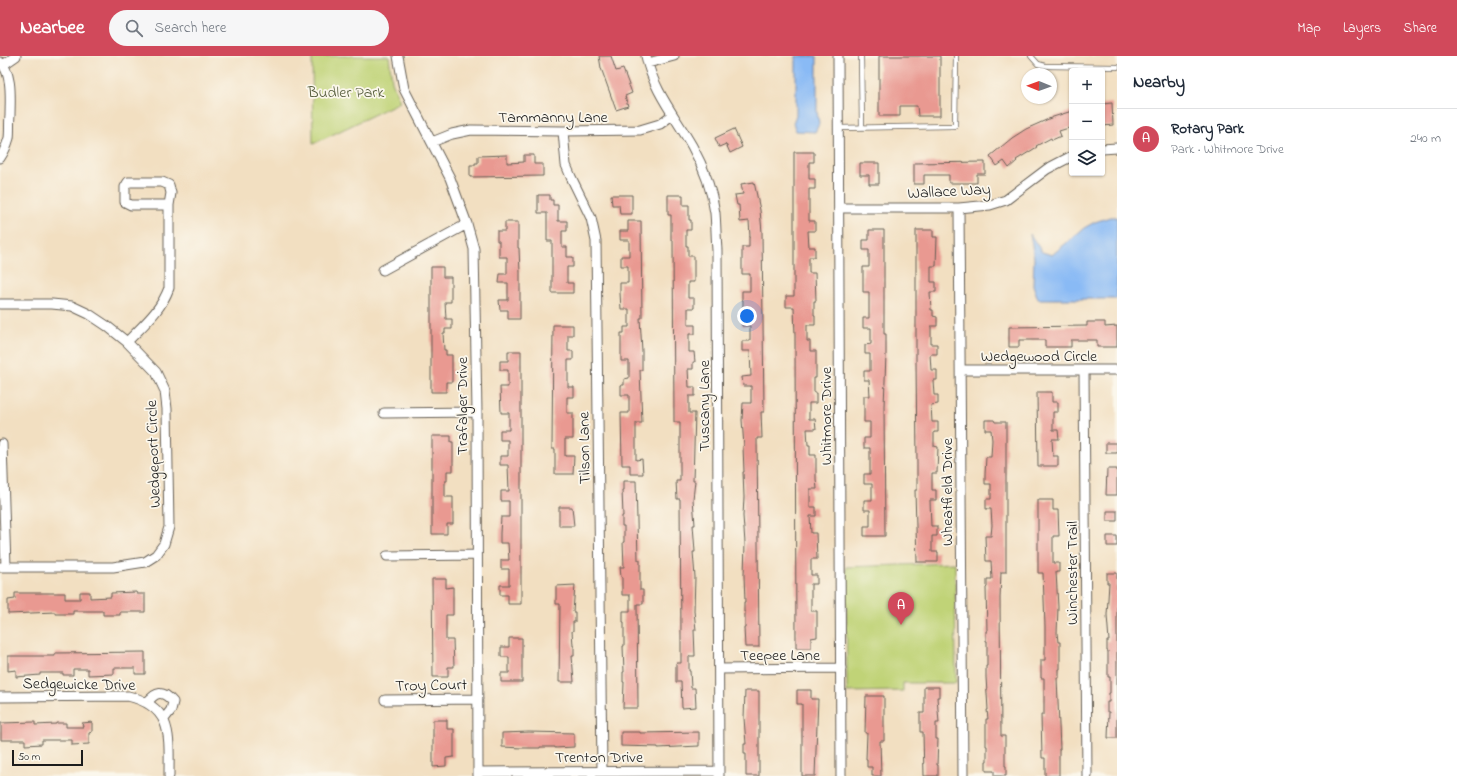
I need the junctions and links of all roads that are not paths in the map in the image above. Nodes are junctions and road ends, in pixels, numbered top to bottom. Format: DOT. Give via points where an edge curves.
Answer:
graph roads {
  1 [pos="16,56"];
  2 [pos="398,56"];
  3 [pos="674,56"];
  4 [pos="838,56"];
  5 [pos="861,56"];
  6 [pos="956,56"];
  7 [pos="1031,56"];
  8 [pos="647,60"];
  9 [pos="2,63"];
  10 [pos="1117,67"];
  11 [pos="672,115"];
  12 [pos="838,128"];
  13 [pos="862,128"];
  14 [pos="563,132"];
  15 [pos="432,142"];
  16 [pos="1117,148"];
  17 [pos="1105,149"];
  18 [pos="0,158"];
  19 [pos="1069,158"];
  20 [pos="169,205"];
  21 [pos="839,208"];
  22 [pos="959,208"];
  23 [pos="467,224"];
  24 [pos="383,270"];
  25 [pos="0,304"];
  26 [pos="127,342"];
  27 [pos="961,370"];
  28 [pos="1084,370"];
  29 [pos="1117,370"];
  30 [pos="477,412"];
  31 [pos="384,413"];
  32 [pos="2,444"];
  33 [pos="477,555"];
  34 [pos="387,556"];
  35 [pos="3,567"];
  36 [pos="841,668"];
  37 [pos="719,669"];
  38 [pos="0,697"];
  39 [pos="478,699"];
  40 [pos="385,700"];
  41 [pos="147,702"];
  42 [pos="164,719"];
  43 [pos="602,771"];
  44 [pos="719,773"];
  45 [pos="478,774"];
  46 [pos="169,776"];
  47 [pos="841,776"];
  48 [pos="963,776"];
  49 [pos="1087,776"];
  1 -- 9 [label="street"];
  2 -- 15 [label="street, Trafalger Drive" via="404,89"];
  3 -- 8 [label="street"];
  4 -- 12 [label="street, Whitmore Drive"];
  5 -- 13 [label="lane"];
  6 -- 13 [label="lane" via="955,126"];
  7 -- 10 [label="lane" via="1038,64 1045,66"];
  8 -- 11 [label="street, Tuscany Lane"];
  9 -- 18 [label="street" via="10,87 9,136"];
  11 -- 14 [label="street, Tammanny Lane" via="660,124 640,130"];
  11 -- 37 [label="street, Tuscany Lane" via="693,146 706,177 715,212"];
  12 -- 13 [label="lane"];
  12 -- 21 [label="street, Whitmore Drive"];
  14 -- 15 [label="street, Tammanny Lane" via="471,130"];
  14 -- 43 [label="street, Tilson Lane" via="566,165 592,218 596,241"];
  15 -- 23 [label="street, Trafalger Drive" via="450,178"];
  16 -- 17 [label="street"];
  19 -- 22 [label="street, Wallace Way" via="1047,169 1006,200 990,205"];
  20 -- 20 [label="street" via="170,184 128,182 125,187 124,202 131,205"];
  20 -- 26 [label="street" via="169,288 158,310"];
  21 -- 22 [label="street, Wallace Way"];
  21 -- 36 [label="street, Whitmore Drive"];
  22 -- 27 [label="street, Wheatfield Drive"];
  23 -- 24 [label="street"];
  23 -- 30 [label="street, Trafalger Drive" via="474,249 475,266"];
  25 -- 26 [label="street, Wedgeport Circle" via="72,306 107,326"];
  26 -- 35 [label="street, Wedgeport Circle" via="156,372 165,391 170,527 164,544 156,555 145,562 130,565"];
  27 -- 28 [label="street, Wedgewood Circle"];
  27 -- 48 [label="street, Wheatfield Drive"];
  28 -- 29 [label="street, Wedgewood Circle"];
  28 -- 49 [label="street, Winchester Trail"];
  30 -- 31 [label="street"];
  30 -- 33 [label="street, Trafalger Drive"];
  32 -- 35 [label="street"];
  33 -- 34 [label="street"];
  33 -- 39 [label="street, Trafalger Drive"];
  36 -- 37 [label="street, Teepee Lane"];
  36 -- 47 [label="street, Whitmore Drive"];
  37 -- 44 [label="street, Tuscany Lane"];
  38 -- 41 [label="street, Sedgewicke Drive" via="128,696"];
  39 -- 40 [label="street, Troy Court"];
  39 -- 45 [label="street, Trafalger Drive"];
  41 -- 42 [label="street, Sedgewicke Drive"];
  41 -- 42 [label="street" via="153,695 161,693 168,696 173,702"];
  42 -- 46 [label="street, Sedgewicke Drive" via="169,734"];
  43 -- 44 [label="street, Trenton Drive"];
  43 -- 45 [label="street, Trenton Drive"];
}
